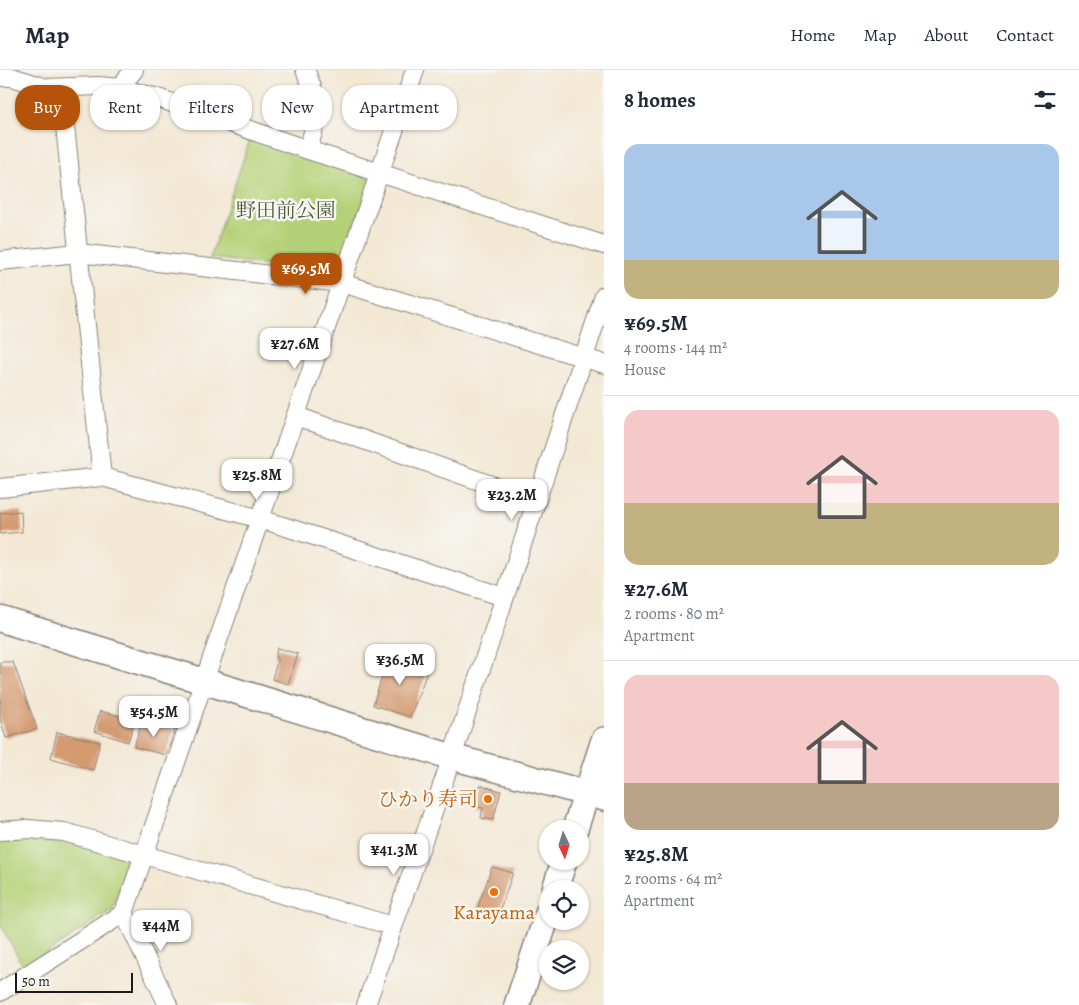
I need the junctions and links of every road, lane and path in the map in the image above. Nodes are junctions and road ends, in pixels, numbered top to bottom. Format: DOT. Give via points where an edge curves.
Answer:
graph roads {
  1 [pos="134,70"];
  2 [pos="305,70"];
  3 [pos="415,70"];
  4 [pos="0,77"];
  5 [pos="37,85"];
  6 [pos="122,85"];
  7 [pos="160,99"];
  8 [pos="65,130"];
  9 [pos="308,150"];
  10 [pos="381,173"];
  11 [pos="604,245"];
  12 [pos="78,253"];
  13 [pos="0,261"];
  14 [pos="342,283"];
  15 [pos="604,296"];
  16 [pos="583,357"];
  17 [pos="604,364"];
  18 [pos="296,416"];
  19 [pos="102,477"];
  20 [pos="0,488"];
  21 [pos="536,501"];
  22 [pos="261,519"];
  23 [pos="504,597"];
  24 [pos="0,620"];
  25 [pos="206,681"];
  26 [pos="604,740"];
  27 [pos="452,757"];
  28 [pos="595,795"];
  29 [pos="580,820"];
  30 [pos="0,831"];
  31 [pos="144,855"];
  32 [pos="124,913"];
  33 [pos="393,926"];
  34 [pos="542,930"];
  35 [pos="0,992"];
  36 [pos="0,1000"];
  37 [pos="3,1005"];
  38 [pos="168,1005"];
  39 [pos="366,1005"];
  40 [pos="517,1005"];
  1 -- 6 [label="street"];
  2 -- 9 [label="street" via="316,94 318,115"];
  3 -- 10 [label="street"];
  4 -- 5 [label="street" via="12,77"];
  7 -- 9 [label="street"];
  8 -- 12 [label="street"];
  9 -- 10 [label="street"];
  10 -- 11 [label="street"];
  10 -- 14 [label="street"];
  12 -- 13 [label="street"];
  12 -- 14 [label="street"];
  12 -- 19 [label="street"];
  14 -- 16 [label="street"];
  14 -- 18 [label="street"];
  15 -- 16 [label="street"];
  16 -- 17 [label="street"];
  16 -- 21 [label="street"];
  18 -- 21 [label="street"];
  18 -- 22 [label="street"];
  19 -- 20 [label="street"];
  19 -- 22 [label="street"];
  21 -- 23 [label="street"];
  22 -- 23 [label="street"];
  22 -- 25 [label="street"];
  23 -- 27 [label="street"];
  24 -- 25 [label="street"];
  25 -- 27 [label="street"];
  25 -- 31 [label="street"];
  26 -- 28 [label="street"];
  27 -- 28 [label="street"];
  27 -- 33 [label="street"];
  28 -- 29 [label="street"];
  30 -- 31 [label="street" via="64,832"];
  31 -- 32 [label="street"];
  31 -- 33 [label="street"];
  32 -- 35 [label="street"];
  32 -- 38 [label="street"];
  33 -- 39 [label="street"];
  34 -- 40 [label="street"];
  36 -- 37 [label="street"];
}
